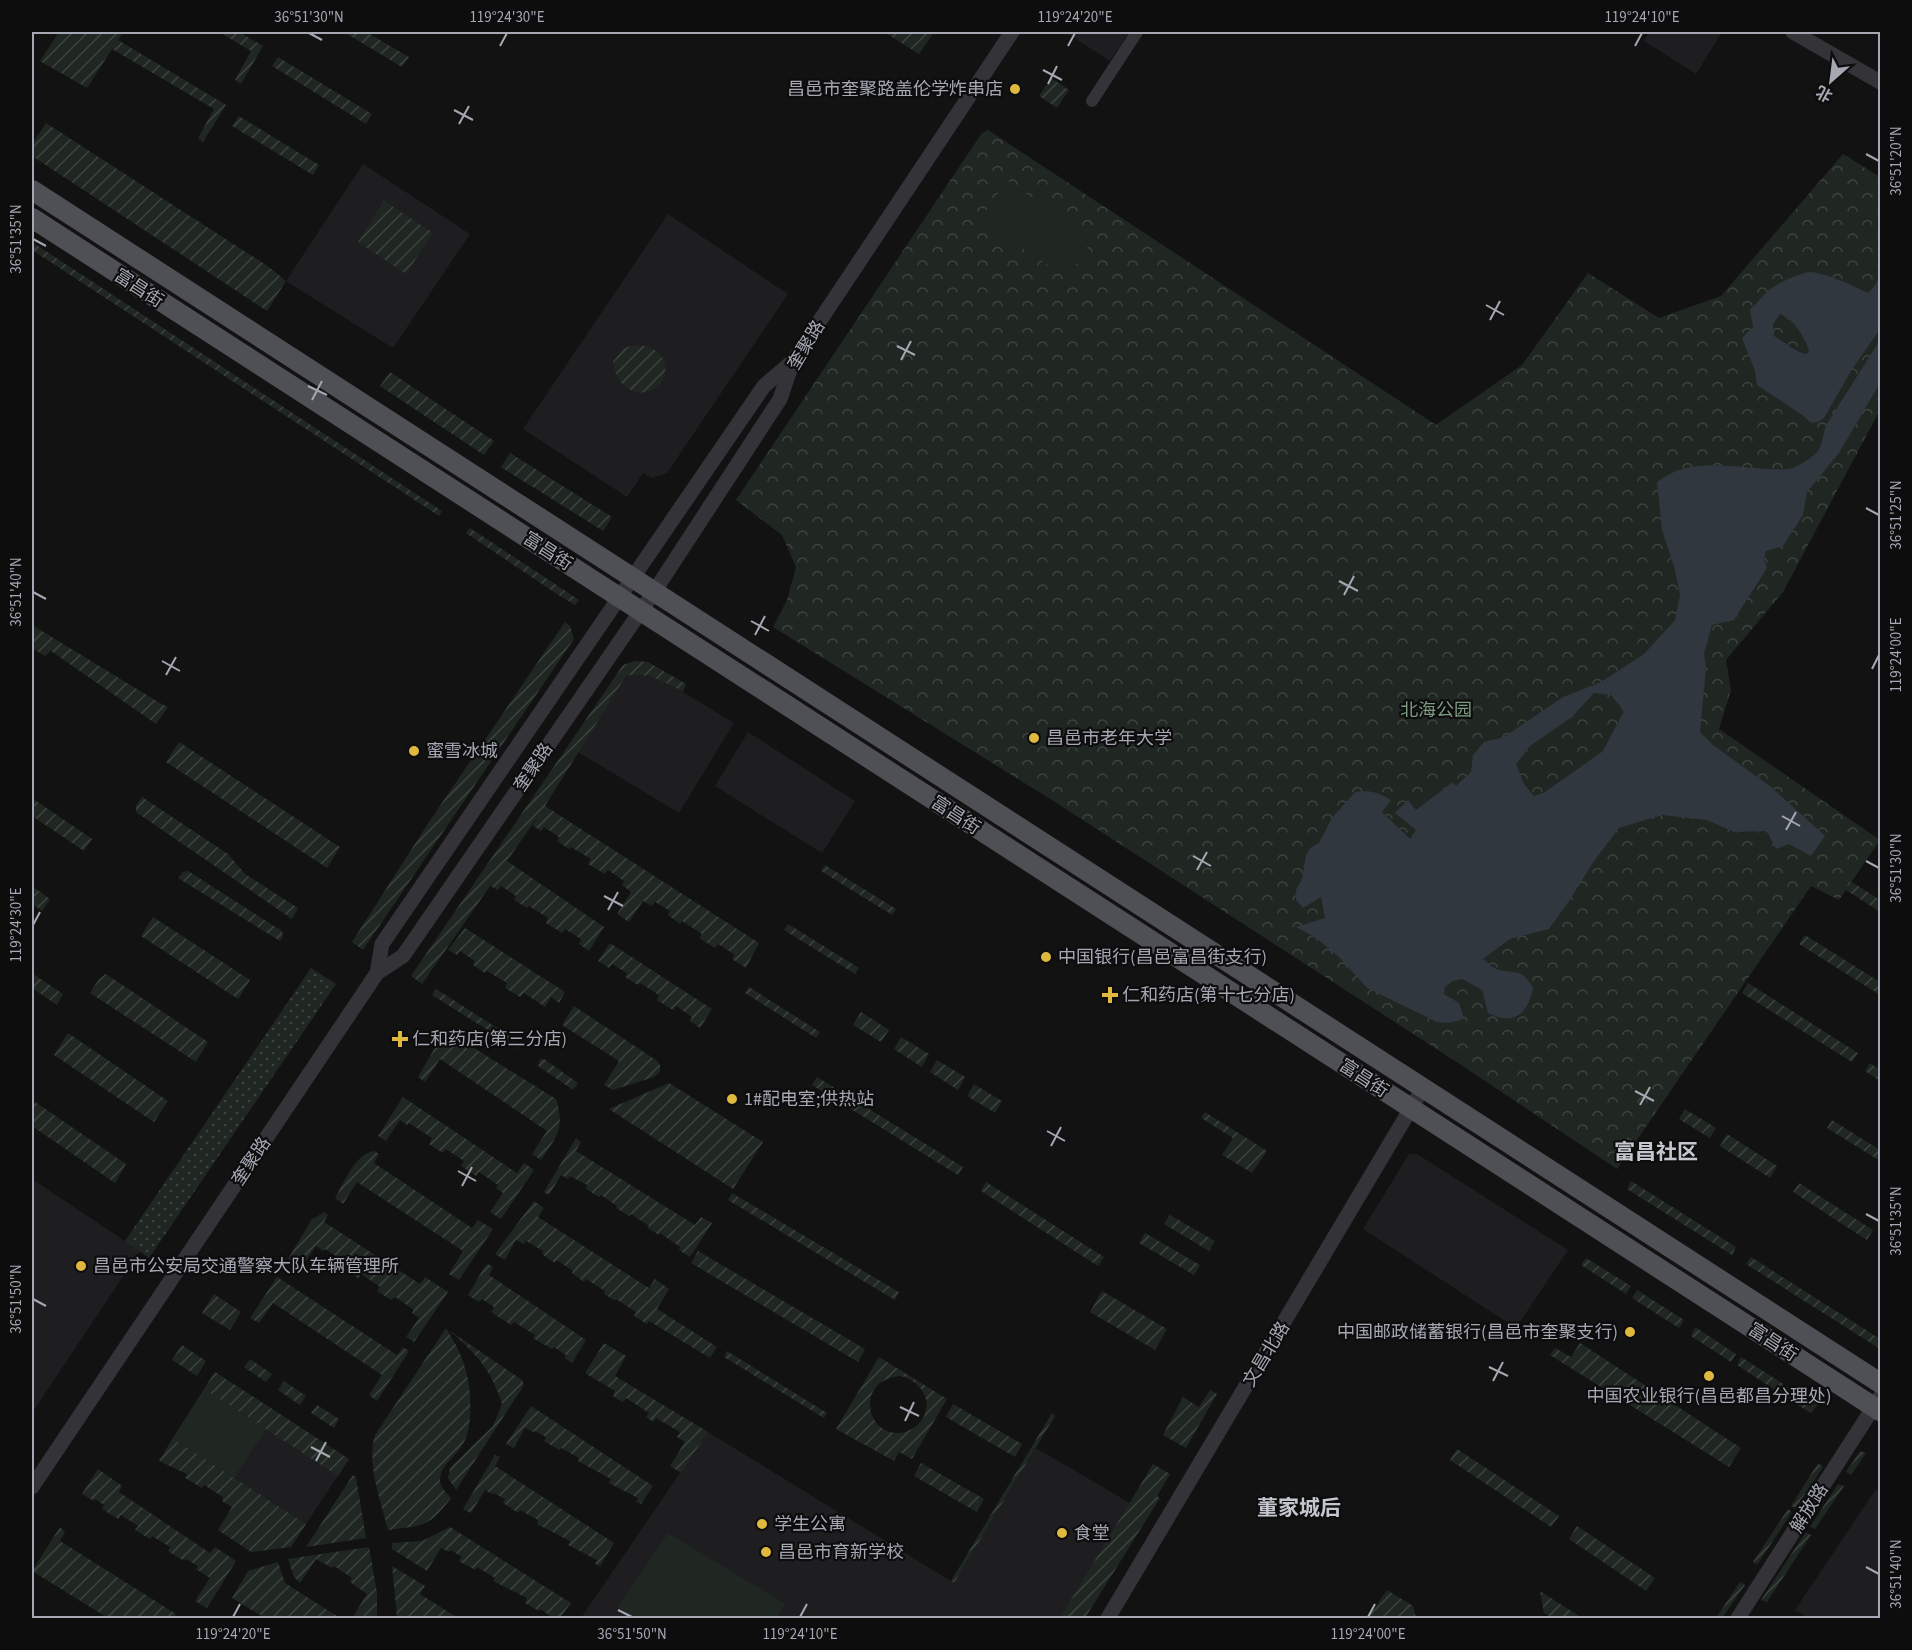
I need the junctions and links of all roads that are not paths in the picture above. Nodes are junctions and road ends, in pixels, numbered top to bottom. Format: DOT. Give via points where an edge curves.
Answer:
graph roads {
  1 [pos="1012,32"];
  2 [pos="1137,32"];
  3 [pos="1793,32"];
  4 [pos="1881,82"];
  5 [pos="1092,101"];
  6 [pos="32,190"];
  7 [pos="32,218"];
  8 [pos="793,361"];
  9 [pos="633,578"];
  10 [pos="654,592"];
  11 [pos="618,597"];
  12 [pos="640,611"];
  13 [pos="378,973"];
  14 [pos="1423,1088"];
  15 [pos="1411,1108"];
  16 [pos="1881,1383"];
  17 [pos="1878,1405"];
  18 [pos="32,1487"];
  19 [pos="1108,1618"];
  20 [pos="1738,1618"];
  1 -- 8 [label="street, 奎聚路"];
  2 -- 5 [label="street"];
  3 -- 4 [label="street"];
  6 -- 9 [label="main road, 富昌街"];
  7 -- 11 [label="main road, 富昌街"];
  8 -- 9 [label="street" via="764,386"];
  8 -- 10 [label="street, 奎聚路" via="780,399"];
  9 -- 10 [label="main road, 富昌街"];
  9 -- 11 [label="street"];
  10 -- 12 [label="street, 奎聚路"];
  10 -- 14 [label="main road, 富昌街"];
  11 -- 12 [label="main road, 富昌街"];
  11 -- 13 [label="street" via="382,944"];
  12 -- 13 [label="street, 奎聚路" via="403,956"];
  12 -- 15 [label="main road, 富昌街"];
  13 -- 18 [label="street, 奎聚路"];
  14 -- 15 [label="street, 文昌北路"];
  14 -- 16 [label="main road, 富昌街"];
  15 -- 17 [label="main road, 富昌街"];
  15 -- 19 [label="street, 文昌北路"];
  17 -- 20 [label="street, 解放路"];
}
